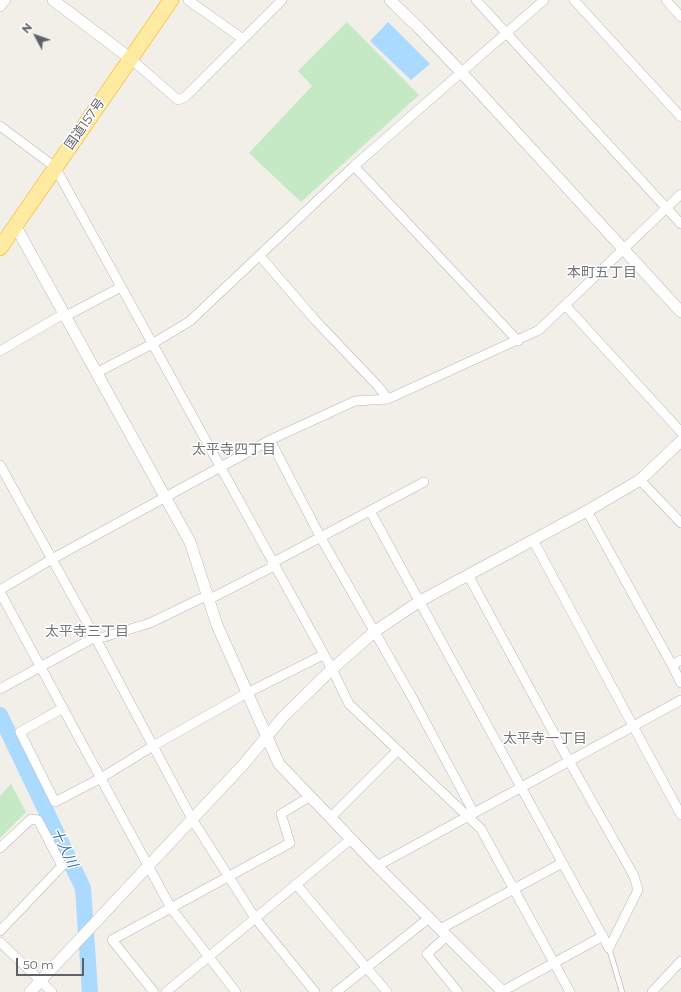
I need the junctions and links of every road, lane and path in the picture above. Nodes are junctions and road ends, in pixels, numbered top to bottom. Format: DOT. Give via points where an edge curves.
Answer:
graph roads {
  1 [pos="6,0"];
  2 [pos="54,0"];
  3 [pos="171,0"];
  4 [pos="188,0"];
  5 [pos="282,0"];
  6 [pos="390,0"];
  7 [pos="476,0"];
  8 [pos="544,0"];
  9 [pos="574,0"];
  10 [pos="666,0"];
  11 [pos="0,7"];
  12 [pos="681,17"];
  13 [pos="507,34"];
  14 [pos="243,39"];
  15 [pos="130,59"];
  16 [pos="461,72"];
  17 [pos="681,117"];
  18 [pos="0,126"];
  19 [pos="354,166"];
  20 [pos="55,167"];
  21 [pos="681,194"];
  22 [pos="666,208"];
  23 [pos="681,224"];
  24 [pos="15,225"];
  25 [pos="0,248"];
  26 [pos="623,248"];
  27 [pos="260,256"];
  28 [pos="121,287"];
  29 [pos="565,305"];
  30 [pos="681,312"];
  31 [pos="65,315"];
  32 [pos="518,341"];
  33 [pos="152,344"];
  34 [pos="0,351"];
  35 [pos="98,372"];
  36 [pos="388,399"];
  37 [pos="681,432"];
  38 [pos="270,440"];
  39 [pos="681,441"];
  40 [pos="0,465"];
  41 [pos="220,468"];
  42 [pos="640,480"];
  43 [pos="424,482"];
  44 [pos="166,496"];
  45 [pos="370,511"];
  46 [pos="587,511"];
  47 [pos="681,523"];
  48 [pos="321,538"];
  49 [pos="533,540"];
  50 [pos="52,559"];
  51 [pos="273,564"];
  52 [pos="468,575"];
  53 [pos="0,591"];
  54 [pos="207,598"];
  55 [pos="420,601"];
  56 [pos="374,632"];
  57 [pos="95,637"];
  58 [pos="323,655"];
  59 [pos="681,660"];
  60 [pos="672,665"];
  61 [pos="41,667"];
  62 [pos="332,669"];
  63 [pos="681,683"];
  64 [pos="0,690"];
  65 [pos="247,693"];
  66 [pos="681,700"];
  67 [pos="63,708"];
  68 [pos="632,726"];
  69 [pos="267,739"];
  70 [pos="153,746"];
  71 [pos="397,751"];
  72 [pos="569,761"];
  73 [pos="101,778"];
  74 [pos="521,788"];
  75 [pos="310,797"];
  76 [pos="471,815"];
  77 [pos="681,815"];
  78 [pos="330,818"];
  79 [pos="192,819"];
  80 [pos="351,839"];
  81 [pos="0,848"];
  82 [pos="562,862"];
  83 [pos="148,866"];
  84 [pos="377,866"];
  85 [pos="229,877"];
  86 [pos="296,884"];
  87 [pos="514,889"];
  88 [pos="171,908"];
  89 [pos="255,918"];
  90 [pos="429,918"];
  91 [pos="0,931"];
  92 [pos="443,932"];
  93 [pos="603,936"];
  94 [pos="0,942"];
  95 [pos="609,948"];
  96 [pos="208,957"];
  97 [pos="681,960"];
  98 [pos="554,963"];
  99 [pos="367,968"];
  100 [pos="41,980"];
  101 [pos="30,992"];
  102 [pos="52,992"];
  103 [pos="154,992"];
  104 [pos="166,992"];
  105 [pos="236,992"];
  106 [pos="315,992"];
  107 [pos="336,992"];
  108 [pos="387,992"];
  109 [pos="458,992"];
  110 [pos="502,992"];
  111 [pos="570,992"];
  112 [pos="622,992"];
  113 [pos="652,992"];
  1 -- 11 [label="street"];
  2 -- 15 [label="street"];
  3 -- 15 [label="highway, 国道157号"];
  4 -- 14 [label="street"];
  5 -- 14 [label="street"];
  6 -- 16 [label="street"];
  7 -- 13 [label="street"];
  8 -- 13 [label="street"];
  9 -- 17 [label="street"];
  10 -- 12 [label="street"];
  13 -- 16 [label="street"];
  13 -- 22 [label="street"];
  14 -- 15 [label="street" via="185,97 178,100"];
  15 -- 20 [label="highway, 国道157号"];
  16 -- 19 [label="street"];
  16 -- 26 [label="street"];
  18 -- 20 [label="street"];
  19 -- 27 [label="street"];
  19 -- 32 [label="street"];
  20 -- 24 [label="highway, 国道157号"];
  20 -- 28 [label="street"];
  21 -- 22 [label="street"];
  22 -- 23 [label="street"];
  22 -- 26 [label="street"];
  24 -- 25 [label="highway, 国道157号"];
  24 -- 31 [label="street"];
  26 -- 29 [label="street"];
  26 -- 30 [label="street"];
  27 -- 33 [label="street" via="190,321"];
  27 -- 36 [label="street"];
  28 -- 31 [label="street"];
  28 -- 33 [label="street"];
  29 -- 32 [label="street" via="539,330"];
  29 -- 37 [label="street"];
  31 -- 34 [label="street"];
  31 -- 35 [label="street"];
  32 -- 36 [label="street"];
  33 -- 35 [label="street"];
  33 -- 41 [label="street"];
  35 -- 44 [label="street"];
  36 -- 38 [label="street" via="355,401"];
  38 -- 41 [label="street"];
  38 -- 48 [label="street"];
  39 -- 42 [label="street"];
  40 -- 50 [label="street"];
  41 -- 44 [label="street"];
  41 -- 51 [label="street"];
  42 -- 46 [label="street"];
  42 -- 47 [label="street"];
  43 -- 45 [label="street"];
  44 -- 50 [label="street"];
  44 -- 54 [label="street" via="190,542"];
  45 -- 48 [label="street"];
  45 -- 55 [label="street"];
  46 -- 49 [label="street"];
  46 -- 60 [label="street"];
  48 -- 51 [label="street"];
  48 -- 56 [label="street"];
  49 -- 52 [label="street"];
  49 -- 68 [label="street"];
  50 -- 53 [label="street"];
  50 -- 57 [label="street"];
  51 -- 54 [label="street"];
  51 -- 58 [label="street"];
  52 -- 55 [label="street"];
  52 -- 72 [label="street"];
  53 -- 61 [label="street"];
  54 -- 57 [label="street" via="150,622 104,637"];
  54 -- 65 [label="street"];
  55 -- 56 [label="street"];
  55 -- 74 [label="street"];
  56 -- 62 [label="street"];
  56 -- 76 [label="street" via="413,699"];
  57 -- 61 [label="street"];
  57 -- 70 [label="street"];
  58 -- 62 [label="street"];
  58 -- 65 [label="street"];
  59 -- 60 [label="street"];
  60 -- 63 [label="street"];
  61 -- 64 [label="street"];
  61 -- 67 [label="street"];
  62 -- 69 [label="street" via="283,718"];
  62 -- 71 [label="street" via="349,704"];
  65 -- 69 [label="street"];
  65 -- 70 [label="street"];
  66 -- 68 [label="street"];
  67 -- 73 [label="street"];
  67 -- 73 [label="street" via="20,732 55,802"];
  68 -- 72 [label="street"];
  68 -- 77 [label="street"];
  69 -- 75 [label="street" via="279,764"];
  69 -- 79 [label="street"];
  70 -- 73 [label="street"];
  70 -- 79 [label="street"];
  71 -- 76 [label="street"];
  71 -- 78 [label="street"];
  72 -- 74 [label="street"];
  72 -- 95 [label="street" via="634,876 638,890"];
  73 -- 83 [label="street"];
  74 -- 76 [label="street"];
  74 -- 82 [label="street"];
  75 -- 78 [label="street"];
  75 -- 85 [label="street" via="281,814 290,843"];
  76 -- 84 [label="street"];
  76 -- 87 [label="street"];
  78 -- 80 [label="street"];
  79 -- 83 [label="street"];
  79 -- 85 [label="street"];
  80 -- 84 [label="street"];
  80 -- 86 [label="street"];
  81 -- 91 [label="street" via="30,819 38,820 62,866"];
  82 -- 87 [label="street"];
  82 -- 93 [label="street"];
  83 -- 88 [label="street"];
  83 -- 100 [label="street"];
  84 -- 90 [label="street"];
  85 -- 88 [label="street"];
  85 -- 89 [label="street"];
  86 -- 89 [label="street"];
  86 -- 99 [label="street"];
  87 -- 92 [label="street"];
  87 -- 98 [label="street"];
  88 -- 96 [label="street"];
  88 -- 103 [label="street" via="112,940"];
  89 -- 96 [label="street"];
  89 -- 106 [label="street"];
  90 -- 92 [label="street"];
  90 -- 99 [label="street"];
  92 -- 109 [label="street" via="427,954"];
  92 -- 110 [label="street"];
  93 -- 95 [label="street"];
  93 -- 98 [label="street"];
  94 -- 100 [label="street"];
  95 -- 112 [label="lane"];
  96 -- 104 [label="street"];
  96 -- 105 [label="street"];
  97 -- 113 [label="street"];
  98 -- 110 [label="street"];
  98 -- 111 [label="street"];
  99 -- 107 [label="street"];
  99 -- 108 [label="street"];
  100 -- 101 [label="street"];
  100 -- 102 [label="street"];
}
